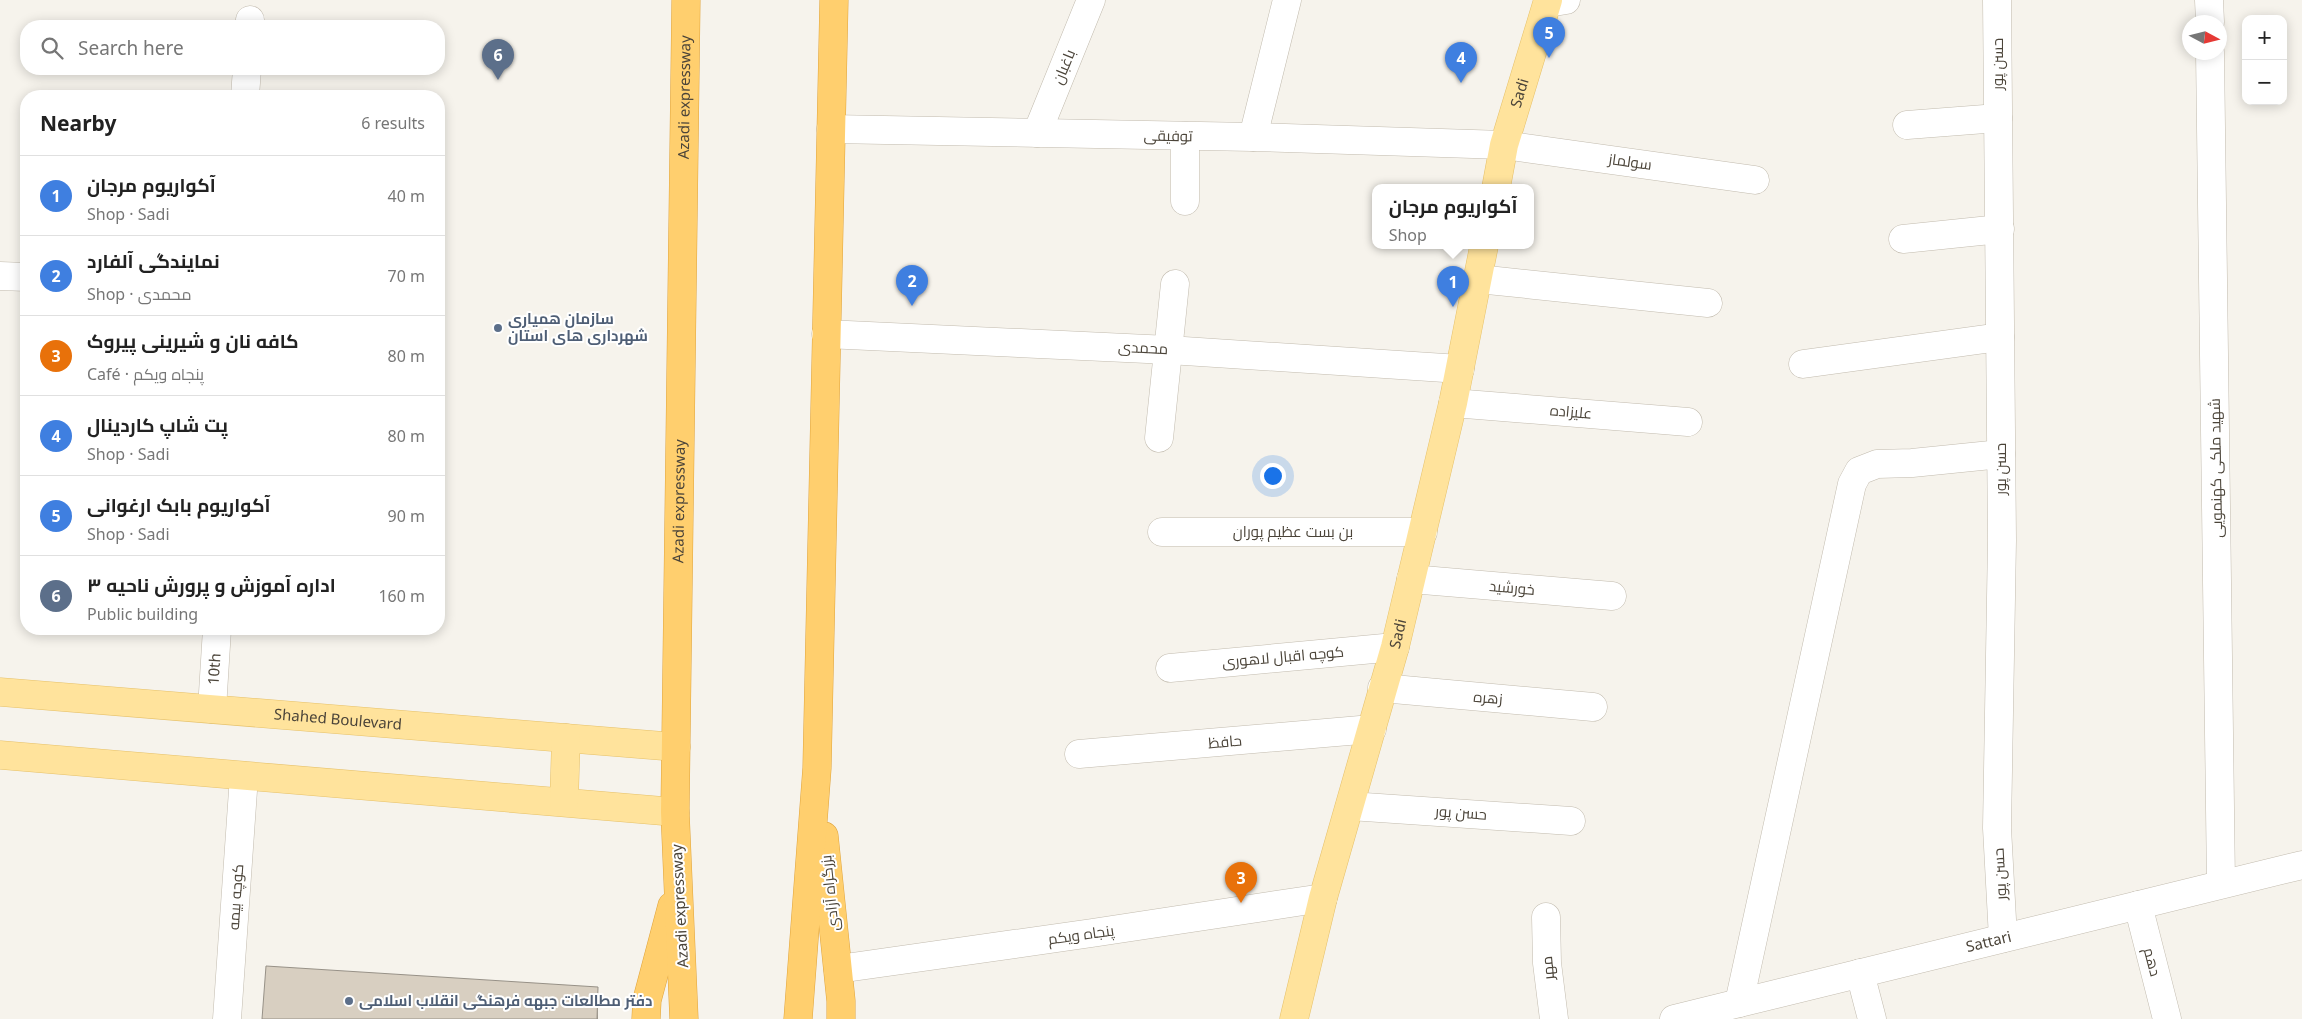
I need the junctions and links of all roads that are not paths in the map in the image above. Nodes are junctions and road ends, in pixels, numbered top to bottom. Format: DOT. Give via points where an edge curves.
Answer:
graph roads {
  1 [pos="686,0"];
  2 [pos="834,0"];
  3 [pos="1091,0"];
  4 [pos="1288,0"];
  5 [pos="1997,0"];
  6 [pos="2209,0"];
  7 [pos="1554,1"];
  8 [pos="2210,15"];
  9 [pos="2210,60"];
  10 [pos="247,75"];
  11 [pos="246,90"];
  12 [pos="1998,118"];
  13 [pos="1907,125"];
  14 [pos="831,129"];
  15 [pos="1037,133"];
  16 [pos="1185,136"];
  17 [pos="1253,137"];
  18 [pos="1504,145"];
  19 [pos="1756,180"];
  20 [pos="1497,184"];
  21 [pos="1185,201"];
  22 [pos="2000,228"];
  23 [pos="1904,239"];
  24 [pos="1483,249"];
  25 [pos="0,276"];
  26 [pos="20,277"];
  27 [pos="1478,279"];
  28 [pos="1175,284"];
  29 [pos="1708,303"];
  30 [pos="826,334"];
  31 [pos="2000,337"];
  32 [pos="1169,350"];
  33 [pos="1802,364"];
  34 [pos="1460,369"];
  35 [pos="1454,402"];
  36 [pos="1688,422"];
  37 [pos="1159,438"];
  38 [pos="2001,454"];
  39 [pos="1162,532"];
  40 [pos="1423,532"];
  41 [pos="1412,580"];
  42 [pos="1612,596"];
  43 [pos="217,635"];
  44 [pos="1395,647"];
  45 [pos="1170,668"];
  46 [pos="1382,688"];
  47 [pos="0,692"];
  48 [pos="1594,707"];
  49 [pos="212,709"];
  50 [pos="1372,729"];
  51 [pos="566,738"];
  52 [pos="676,747"];
  53 [pos="1079,754"];
  54 [pos="0,755"];
  55 [pos="818,768"];
  56 [pos="244,776"];
  57 [pos="564,802"];
  58 [pos="1350,806"];
  59 [pos="675,812"];
  60 [pos="1572,821"];
  61 [pos="2302,865"];
  62 [pos="678,883"];
  63 [pos="2221,884"];
  64 [pos="1323,898"];
  65 [pos="2138,905"];
  66 [pos="1546,917"];
  67 [pos="2003,938"];
  68 [pos="838,969"];
  69 [pos="1860,974"];
  70 [pos="1739,1003"];
  71 [pos="799,1009"];
  72 [pos="684,1011"];
  73 [pos="227,1019"];
  74 [pos="646,1019"];
  75 [pos="841,1019"];
  76 [pos="1294,1019"];
  77 [pos="1554,1019"];
  78 [pos="1674,1019"];
  79 [pos="1872,1019"];
  80 [pos="2167,1019"];
  1 -- 52 [label="highway, Azadi expressway"];
  2 -- 14 [label="highway"];
  3 -- 15 [label="street, باغبان"];
  4 -- 17 [label="street"];
  5 -- 12 [label="street, حسن پور"];
  6 -- 8 [label="street"];
  7 -- 18 [label="main road, Sadi"];
  9 -- 63 [label="street, شهید ملکی کهنمویی"];
  10 -- 11 [label="street"];
  12 -- 13 [label="street"];
  12 -- 22 [label="street, حسن پور"];
  14 -- 15 [label="street, توفیقی"];
  14 -- 30 [label="highway"];
  15 -- 16 [label="street, توفیقی"];
  16 -- 17 [label="street, توفیقی"];
  16 -- 21 [label="street"];
  17 -- 18 [label="street, توفیقی"];
  18 -- 19 [label="street, سولماز"];
  18 -- 20 [label="main road, Sadi"];
  22 -- 23 [label="street"];
  22 -- 31 [label="street, حسن پور"];
  24 -- 27 [label="main road, Sadi"];
  25 -- 26 [label="street"];
  27 -- 29 [label="street"];
  27 -- 34 [label="main road, Sadi"];
  28 -- 32 [label="street"];
  30 -- 32 [label="street, محمدی"];
  30 -- 55 [label="highway"];
  31 -- 33 [label="street"];
  31 -- 38 [label="street, حسن پور"];
  32 -- 34 [label="street, محمدی"];
  32 -- 37 [label="street"];
  34 -- 35 [label="main road, Sadi"];
  35 -- 36 [label="street, علیزاده"];
  35 -- 40 [label="main road, Sadi"];
  38 -- 67 [label="street, حسن پور" via="1997,828"];
  38 -- 70 [label="street" via="1877,464 1860,471 1852,484"];
  39 -- 40 [label="street, بن بست عظیم پوران"];
  40 -- 41 [label="main road, Sadi"];
  41 -- 42 [label="street, خورشید"];
  41 -- 44 [label="main road, Sadi"];
  43 -- 49 [label="street, 10th"];
  44 -- 45 [label="street, کوچه اقبال لاهوری"];
  44 -- 46 [label="main road, Sadi"];
  46 -- 48 [label="street, زهره"];
  46 -- 50 [label="main road, Sadi"];
  47 -- 49 [label="main road, Shahed Boulevard"];
  49 -- 51 [label="main road, Shahed Boulevard"];
  50 -- 53 [label="street, حافظ"];
  50 -- 58 [label="main road, Sadi"];
  51 -- 52 [label="main road, Shahed Boulevard"];
  51 -- 57 [label="main road"];
  52 -- 59 [label="highway, Azadi expressway"];
  54 -- 56 [label="main road"];
  55 -- 68 [label="highway, بزرگراه آزادی"];
  55 -- 71 [label="highway"];
  56 -- 57 [label="main road"];
  56 -- 73 [label="street, کوچه بیمه"];
  57 -- 59 [label="main road"];
  58 -- 60 [label="street, حسن پور"];
  58 -- 64 [label="main road, Sadi"];
  59 -- 62 [label="highway, Azadi expressway"];
  61 -- 63 [label="street, Sattari"];
  62 -- 72 [label="highway, Azadi expressway"];
  62 -- 74 [label="highway" via="647,1000"];
  63 -- 65 [label="street, Sattari"];
  64 -- 68 [label="street, پنجاه ویکم"];
  64 -- 76 [label="main road, Sadi"];
  65 -- 67 [label="street, Sattari"];
  65 -- 80 [label="street, دهم"];
  66 -- 77 [label="street, مهر" via="1547,963"];
  67 -- 69 [label="street, Sattari"];
  68 -- 75 [label="highway, بزرگراه آزادی"];
  69 -- 70 [label="street, Sattari"];
  69 -- 79 [label="street"];
  70 -- 78 [label="street, Sattari"];
}
